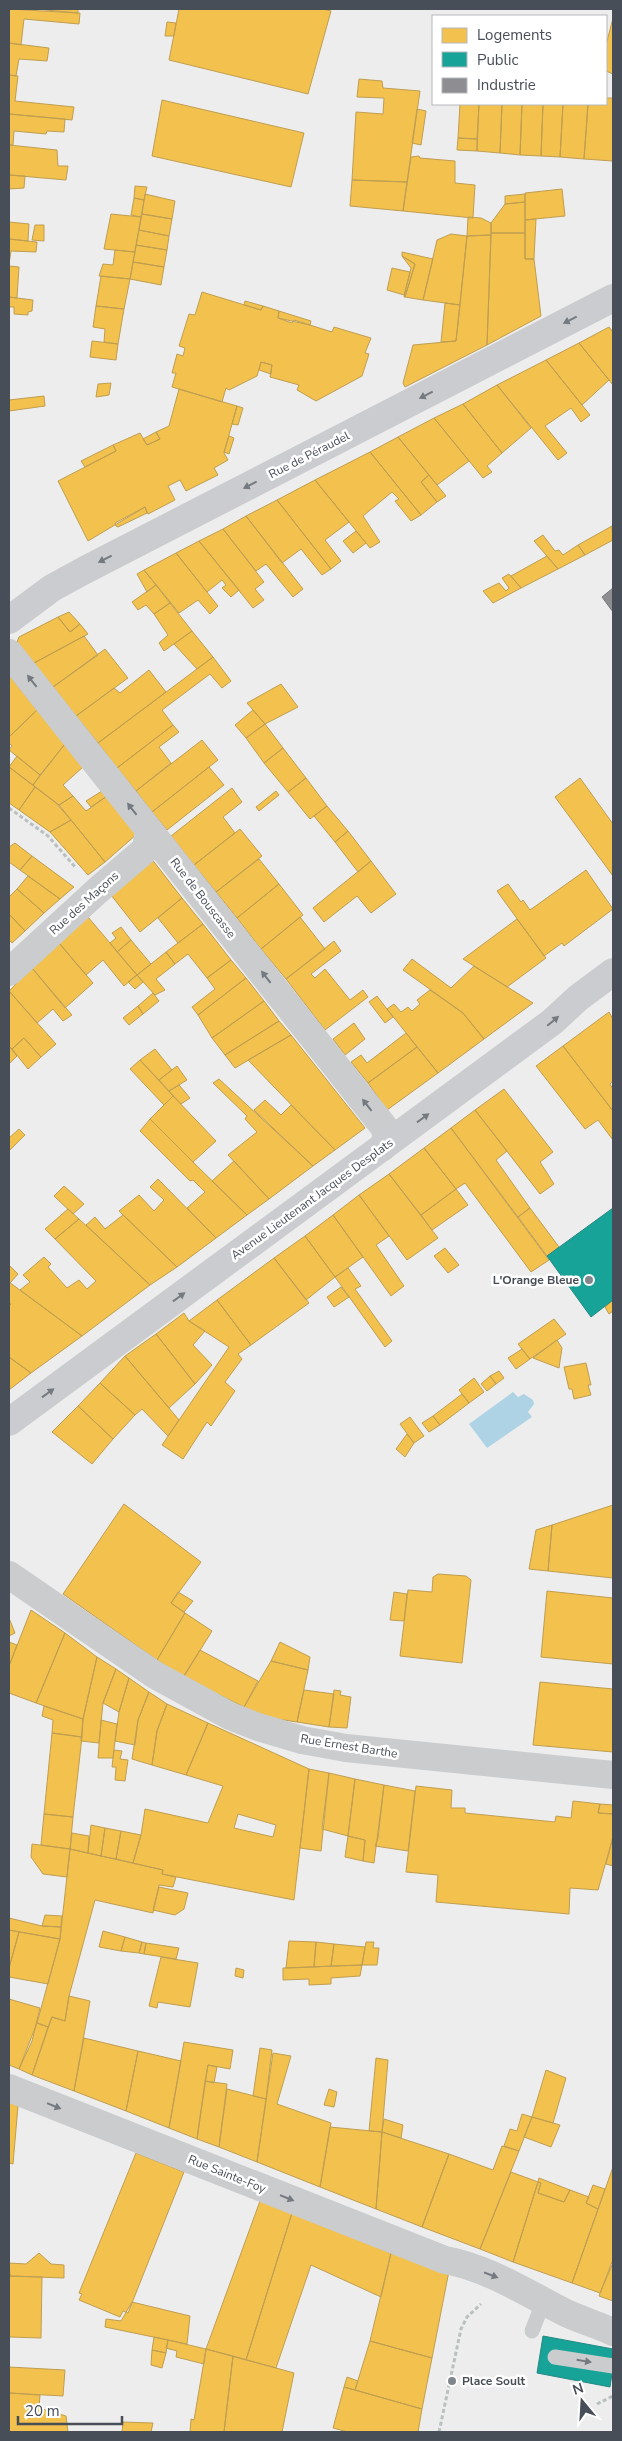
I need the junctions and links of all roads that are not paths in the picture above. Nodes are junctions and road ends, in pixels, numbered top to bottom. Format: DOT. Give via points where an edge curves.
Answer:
graph roads {
  1 [pos="613,298"];
  2 [pos="9,620"];
  3 [pos="9,653"];
  4 [pos="149,830"];
  5 [pos="9,972"];
  6 [pos="613,972"];
  7 [pos="383,1146"];
  8 [pos="9,1422"];
  9 [pos="9,1575"];
  10 [pos="613,1775"];
  11 [pos="9,2088"];
  12 [pos="544,2300"];
  13 [pos="532,2331"];
  14 [pos="613,2332"];
  15 [pos="555,2357"];
  16 [pos="613,2366"];
  1 -- 2 [label="main road, Rue de Péraudel, one-way" via="85,570 52,588"];
  4 -- 3 [label="street, Rue de Bouscasse, one-way"];
  4 -- 5 [label="street, Rue des Maçons" via="146,849"];
  7 -- 4 [label="street, Rue de Bouscasse, one-way" via="387,1136 384,1127"];
  7 -- 6 [label="main road, Avenue Lieutenant Jacques Desplats, one-way" via="552,1022"];
  8 -- 7 [label="main road, Avenue Lieutenant Jacques Desplats, one-way"];
  9 -- 10 [label="street, Rue Ernest Barthe" via="178,1690 258,1727 346,1748"];
  11 -- 12 [label="street, Rue Sainte-Foy, one-way" via="511,2283"];
  12 -- 13 [label="lane"];
  12 -- 14 [label="street, Rue Sainte-Foy"];
  15 -- 16 [label="lane, one-way"];
}
